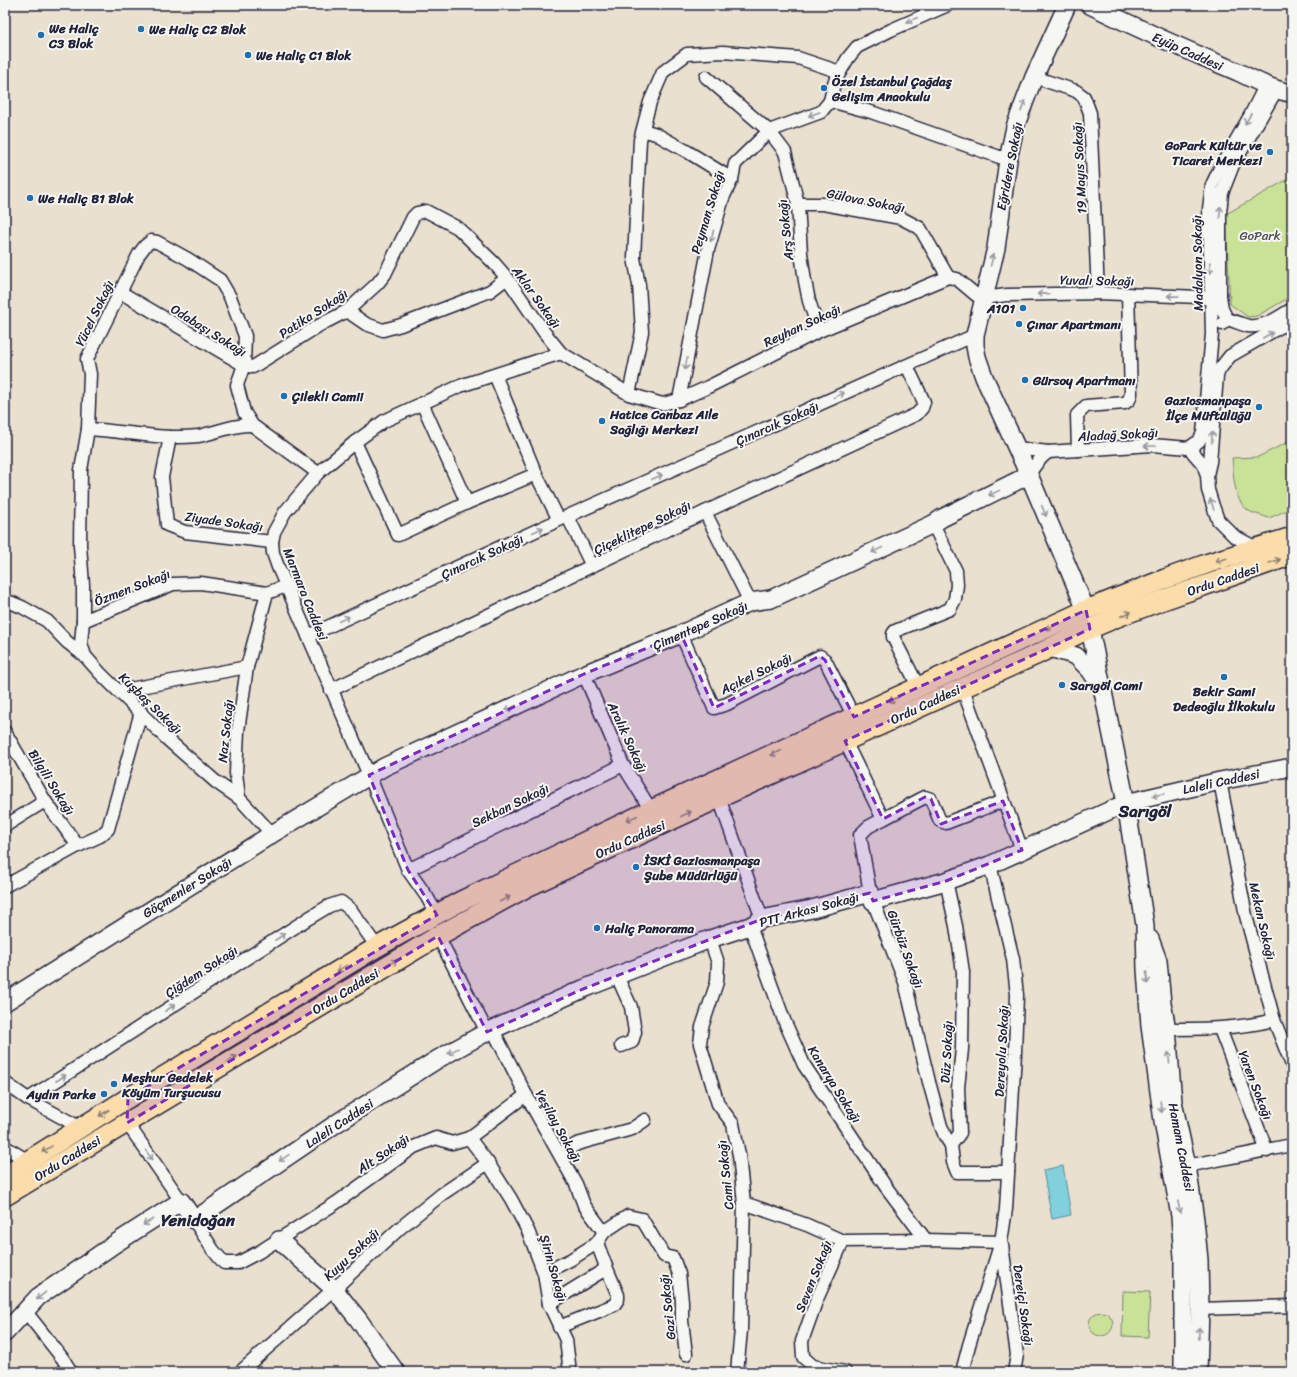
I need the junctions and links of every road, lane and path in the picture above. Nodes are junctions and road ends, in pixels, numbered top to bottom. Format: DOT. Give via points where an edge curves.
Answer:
graph roads {
  1 [pos="948,5"];
  2 [pos="1067,5"];
  3 [pos="1090,5"];
  4 [pos="840,72"];
  5 [pos="706,77"];
  6 [pos="1034,77"];
  7 [pos="1284,90"];
  8 [pos="830,101"];
  9 [pos="643,130"];
  10 [pos="769,131"];
  11 [pos="1008,160"];
  12 [pos="732,180"];
  13 [pos="798,204"];
  14 [pos="426,210"];
  15 [pos="1215,243"];
  16 [pos="948,276"];
  17 [pos="507,278"];
  18 [pos="120,292"];
  19 [pos="1098,293"];
  20 [pos="1128,294"];
  21 [pos="983,298"];
  22 [pos="1211,299"];
  23 [pos="1292,309"];
  24 [pos="347,311"];
  25 [pos="1227,319"];
  26 [pos="1292,320"];
  27 [pos="1240,324"];
  28 [pos="820,331"];
  29 [pos="975,334"];
  30 [pos="1212,334"];
  31 [pos="1243,349"];
  32 [pos="561,353"];
  33 [pos="1230,356"];
  34 [pos="244,365"];
  35 [pos="907,366"];
  36 [pos="495,375"];
  37 [pos="629,394"];
  38 [pos="679,400"];
  39 [pos="422,403"];
  40 [pos="252,426"];
  41 [pos="88,429"];
  42 [pos="170,437"];
  43 [pos="355,442"];
  44 [pos="1016,447"];
  45 [pos="1189,448"];
  46 [pos="1078,450"];
  47 [pos="1048,452"];
  48 [pos="318,473"];
  49 [pos="536,474"];
  50 [pos="1207,475"];
  51 [pos="1029,476"];
  52 [pos="467,503"];
  53 [pos="705,512"];
  54 [pos="564,518"];
  55 [pos="933,524"];
  56 [pos="1292,537"];
  57 [pos="272,542"];
  58 [pos="1258,548"];
  59 [pos="1292,555"];
  60 [pos="592,566"];
  61 [pos="286,586"];
  62 [pos="267,593"];
  63 [pos="5,600"];
  64 [pos="750,602"];
  65 [pos="1086,610"];
  66 [pos="83,621"];
  67 [pos="1090,629"];
  68 [pos="681,634"];
  69 [pos="308,636"];
  70 [pos="1050,648"];
  71 [pos="85,656"];
  72 [pos="247,667"];
  73 [pos="584,674"];
  74 [pos="1102,687"];
  75 [pos="919,688"];
  76 [pos="962,688"];
  77 [pos="119,690"];
  78 [pos="331,690"];
  79 [pos="141,712"];
  80 [pos="854,717"];
  81 [pos="5,732"];
  82 [pos="845,742"];
  83 [pos="623,765"];
  84 [pos="1292,767"];
  85 [pos="369,775"];
  86 [pos="1220,781"];
  87 [pos="239,798"];
  88 [pos="719,798"];
  89 [pos="45,801"];
  90 [pos="1003,801"];
  91 [pos="1126,803"];
  92 [pos="651,810"];
  93 [pos="883,819"];
  94 [pos="5,826"];
  95 [pos="272,834"];
  96 [pos="78,846"];
  97 [pos="1022,850"];
  98 [pos="990,864"];
  99 [pos="408,870"];
  100 [pos="946,881"];
  101 [pos="5,886"];
  102 [pos="871,897"];
  103 [pos="437,915"];
  104 [pos="756,922"];
  105 [pos="1145,925"];
  106 [pos="438,936"];
  107 [pos="710,939"];
  108 [pos="377,948"];
  109 [pos="617,976"];
  110 [pos="5,1002"];
  111 [pos="1274,1020"];
  112 [pos="1167,1029"];
  113 [pos="1220,1029"];
  114 [pos="490,1031"];
  115 [pos="621,1046"];
  116 [pos="1292,1064"];
  117 [pos="5,1083"];
  118 [pos="526,1095"];
  119 [pos="128,1098"];
  120 [pos="28,1099"];
  121 [pos="645,1120"];
  122 [pos="127,1123"];
  123 [pos="81,1128"];
  124 [pos="469,1138"];
  125 [pos="952,1145"];
  126 [pos="1292,1145"];
  127 [pos="5,1147"];
  128 [pos="1267,1151"];
  129 [pos="560,1154"];
  130 [pos="28,1160"];
  131 [pos="488,1164"];
  132 [pos="1179,1167"];
  133 [pos="1008,1172"];
  134 [pos="5,1175"];
  135 [pos="5,1196"];
  136 [pos="181,1201"];
  137 [pos="744,1203"];
  138 [pos="194,1220"];
  139 [pos="604,1232"];
  140 [pos="280,1240"];
  141 [pos="926,1240"];
  142 [pos="843,1241"];
  143 [pos="1001,1242"];
  144 [pos="597,1243"];
  145 [pos="605,1264"];
  146 [pos="544,1273"];
  147 [pos="334,1289"];
  148 [pos="549,1304"];
  149 [pos="1292,1306"];
  150 [pos="1200,1309"];
  151 [pos="26,1312"];
  152 [pos="559,1327"];
  153 [pos="5,1333"];
  154 [pos="686,1354"];
  155 [pos="394,1371"];
  156 [pos="71,1372"];
  157 [pos="240,1372"];
  158 [pos="570,1372"];
  159 [pos="737,1372"];
  160 [pos="845,1372"];
  161 [pos="962,1372"];
  162 [pos="1014,1372"];
  163 [pos="1183,1372"];
  164 [pos="1198,1372"];
  1 -- 4 [label="street, one-way" via="857,47"];
  2 -- 6 [label="street, Eğridere Sokağı"];
  3 -- 7 [label="street, Eyüp Caddesi" via="1153,35"];
  4 -- 8 [label="street" via="834,83"];
  4 -- 9 [label="street" via="798,58 723,52 687,54 663,72 650,102"];
  5 -- 10 [label="street, Arş Sokağı"];
  11 -- 6 [label="street, Eğridere Sokağı, one-way" via="1015,128"];
  6 -- 19 [label="street, 19 Mayıs Sokağı" via="1076,91 1084,97 1090,113"];
  7 -- 15 [label="street, Madalyon Sokağı" via="1250,116 1212,185 1209,209"];
  8 -- 10 [label="street, Peyman Sokağı, one-way" via="821,112"];
  8 -- 11 [label="street" via="871,112"];
  9 -- 12 [label="street" via="656,134"];
  9 -- 37 [label="street" via="639,149 634,240 642,332"];
  10 -- 12 [label="street, Peyman Sokağı" via="735,164"];
  10 -- 13 [label="street, Arş Sokağı" via="785,152"];
  21 -- 11 [label="street, Eğridere Sokağı, one-way" via="996,248"];
  12 -- 38 [label="street, Peyman Sokağı, one-way" via="723,198 708,250"];
  13 -- 16 [label="street, Gülova Sokağı" via="823,204 900,218 920,228"];
  13 -- 28 [label="street, Arş Sokağı" via="805,281"];
  14 -- 17 [label="street, Aklar Sokağı" via="458,228"];
  14 -- 24 [label="street, Patika Sokağı" via="413,217 377,284"];
  15 -- 22 [label="street, Madalyon Sokağı, one-way"];
  15 -- 25 [label="street, Madalyon Sokağı" via="1222,309"];
  16 -- 21 [label="street" via="957,279"];
  16 -- 28 [label="street, Reyhan Sokağı"];
  17 -- 24 [label="street" via="490,291 383,330 366,324"];
  17 -- 32 [label="street, Aklar Sokağı"];
  18 -- 34 [label="street, Odabaşı Sokağı"];
  18 -- 34 [label="street, Yücel Sokağı" via="139,254 151,242 157,242 188,259 220,280 230,297 245,336"];
  18 -- 41 [label="street, Yücel Sokağı" via="87,359 90,374"];
  19 -- 20 [label="street, Yuvalı Sokağı"];
  19 -- 21 [label="street, Yuvalı Sokağı, one-way"];
  22 -- 20 [label="street, Yuvalı Sokağı, one-way"];
  20 -- 46 [label="street" via="1131,394 1125,403 1086,406 1080,411 1077,415"];
  21 -- 29 [label="street, Eğridere Sokağı"];
  22 -- 30 [label="street, Madalyon Sokağı"];
  23 -- 27 [label="street" via="1264,324"];
  24 -- 34 [label="street, Patika Sokağı" via="320,324 254,368"];
  25 -- 27 [label="street"];
  25 -- 30 [label="street"];
  31 -- 26 [label="street, one-way"];
  27 -- 31 [label="street"];
  28 -- 38 [label="street, Reyhan Sokağı"];
  29 -- 35 [label="street, Çınarcık Sokağı"];
  29 -- 44 [label="street" via="977,357"];
  30 -- 33 [label="street" via="1218,349 1224,355"];
  30 -- 45 [label="street, Madalyon Sokağı" via="1203,433 1199,441"];
  31 -- 33 [label="street"];
  32 -- 36 [label="street, Marmara Caddesi"];
  32 -- 37 [label="street, Aklar Sokağı"];
  50 -- 33 [label="street, one-way" via="1217,376"];
  34 -- 40 [label="street, Odabaşı Sokağı" via="237,385 244,412"];
  35 -- 53 [label="street, Çiçeklitepe Sokağı" via="924,402 917,414"];
  54 -- 35 [label="street, Çınarcık Sokağı, one-way"];
  36 -- 39 [label="street, Marmara Caddesi" via="460,386"];
  36 -- 49 [label="street"];
  37 -- 38 [label="street, Reyhan Sokağı" via="662,404"];
  39 -- 43 [label="street, Marmara Caddesi" via="384,421"];
  39 -- 52 [label="street"];
  40 -- 42 [label="street" via="242,425 199,436"];
  40 -- 48 [label="street, Odabaşı Sokağı"];
  41 -- 42 [label="street"];
  41 -- 66 [label="street, Yücel Sokağı" via="81,470"];
  42 -- 57 [label="street, Ziyade Sokağı" via="162,477 167,525 185,532"];
  43 -- 48 [label="street, Marmara Caddesi"];
  43 -- 52 [label="street" via="398,535"];
  44 -- 47 [label="street, Aladağ Sokağı"];
  44 -- 51 [label="street"];
  45 -- 46 [label="street, Aladağ Sokağı, one-way" via="1152,445"];
  45 -- 50 [label="street" via="1203,464"];
  46 -- 47 [label="street, Aladağ Sokağı"];
  47 -- 51 [label="street" via="1033,466"];
  48 -- 57 [label="street, Marmara Caddesi" via="285,512 274,532"];
  49 -- 52 [label="street"];
  49 -- 54 [label="street"];
  58 -- 50 [label="street, one-way" via="1234,536 1218,520 1208,490"];
  51 -- 55 [label="street, Çimentepe Sokağı, one-way"];
  51 -- 65 [label="street, one-way"];
  53 -- 60 [label="street, Çiçeklitepe Sokağı"];
  53 -- 64 [label="street"];
  54 -- 60 [label="street"];
  69 -- 54 [label="street, Çınarcık Sokağı, one-way"];
  55 -- 64 [label="street, Çimentepe Sokağı, one-way" via="771,599"];
  55 -- 75 [label="street" via="956,571 955,599 950,609 893,634"];
  56 -- 58 [label="main road, Ordu Caddesi"];
  57 -- 61 [label="street, Marmara Caddesi" via="273,553"];
  58 -- 65 [label="main road, Ordu Caddesi, one-way" via="1164,579"];
  67 -- 59 [label="main road, Ordu Caddesi, one-way" via="1163,600"];
  60 -- 78 [label="street, Çiçeklitepe Sokağı"];
  61 -- 62 [label="street, Özmen Sokağı"];
  61 -- 69 [label="street, Marmara Caddesi"];
  62 -- 66 [label="street, Özmen Sokağı" via="202,582 173,584"];
  62 -- 72 [label="street, Naz Sokağı"];
  63 -- 71 [label="street, Kuşbaş Sokağı" via="22,606 47,621"];
  64 -- 68 [label="street, Çimentepe Sokağı"];
  65 -- 67 [label="main road"];
  65 -- 75 [label="main road, Ordu Caddesi, one-way"];
  66 -- 71 [label="street, Yücel Sokağı" via="81,643"];
  67 -- 70 [label="main road, Ordu Caddesi"];
  67 -- 74 [label="street, Hamam Caddesi"];
  68 -- 73 [label="street, Çimentepe Sokağı, one-way"];
  68 -- 80 [label="street, Açıkel Sokağı" via="714,708 727,704 820,656 825,660"];
  69 -- 78 [label="street, Marmara Caddesi"];
  70 -- 74 [label="street" via="1076,656"];
  70 -- 76 [label="main road, Ordu Caddesi"];
  71 -- 77 [label="street, Kuşbaş Sokağı"];
  72 -- 77 [label="street"];
  72 -- 87 [label="street, Naz Sokağı" via="238,731 236,773"];
  73 -- 83 [label="street, Aralık Sokağı"];
  73 -- 85 [label="street, Çimentepe Sokağı, one-way"];
  74 -- 91 [label="street, Hamam Caddesi"];
  75 -- 80 [label="main road, Ordu Caddesi, one-way"];
  76 -- 82 [label="main road, Ordu Caddesi"];
  76 -- 90 [label="street"];
  77 -- 79 [label="street, Kuşbaş Sokağı"];
  78 -- 85 [label="street, Marmara Caddesi"];
  79 -- 87 [label="street, Kuşbaş Sokağı" via="166,739 216,782"];
  79 -- 96 [label="street" via="108,829 100,836"];
  80 -- 92 [label="main road, Ordu Caddesi, one-way"];
  81 -- 89 [label="street, Bilgili Sokağı"];
  82 -- 88 [label="main road, Ordu Caddesi"];
  82 -- 93 [label="street"];
  83 -- 92 [label="street, Aralık Sokağı"];
  83 -- 99 [label="street, Sekban Sokağı"];
  84 -- 86 [label="street, Laleli Caddesi"];
  85 -- 95 [label="street, Göçmenler Sokağı"];
  85 -- 99 [label="street, Marmara Caddesi"];
  86 -- 91 [label="street, Laleli Caddesi, one-way"];
  86 -- 111 [label="street, Mekan Sokağı" via="1246,916"];
  87 -- 95 [label="street, Kuşbaş Sokağı"];
  88 -- 104 [label="street, Kanarya Sokağı"];
  106 -- 88 [label="main road, Ordu Caddesi, one-way" via="564,869"];
  89 -- 94 [label="street"];
  89 -- 96 [label="street, Bilgili Sokağı"];
  90 -- 93 [label="street" via="946,823 940,821 931,799 925,797"];
  90 -- 97 [label="street"];
  91 -- 97 [label="street, PTT Arkası Sokağı"];
  91 -- 105 [label="street, Hamam Caddesi"];
  92 -- 103 [label="main road, Ordu Caddesi, one-way" via="461,900"];
  93 -- 102 [label="street" via="860,835"];
  95 -- 110 [label="street, Göçmenler Sokağı"];
  96 -- 101 [label="street"];
  97 -- 98 [label="street, PTT Arkası Sokağı"];
  98 -- 100 [label="street, PTT Arkası Sokağı"];
  98 -- 133 [label="street, Dereyolu Sokağı" via="1013,959 1017,995"];
  99 -- 103 [label="street, Marmara Caddesi"];
  100 -- 102 [label="street, PTT Arkası Sokağı"];
  100 -- 125 [label="street, Düz Sokağı" via="963,972 962,1049 958,1088 960,1133"];
  102 -- 104 [label="street, PTT Arkası Sokağı"];
  102 -- 125 [label="street, Gürbüz Sokağı" via="905,982 941,1126"];
  103 -- 108 [label="main road, Ordu Caddesi"];
  104 -- 107 [label="street, PTT Arkası Sokağı"];
  104 -- 141 [label="street, Kanarya Sokağı" via="784,1020 804,1066 886,1187"];
  105 -- 112 [label="street, Hamam Caddesi" via="1158,961"];
  105 -- 132 [label="street, Hamam Caddesi, one-way" via="1150,1026 1163,1121"];
  106 -- 114 [label="street, Yeşilay Sokağı"];
  122 -- 106 [label="main road, Ordu Caddesi, one-way"];
  107 -- 109 [label="street, PTT Arkası Sokağı"];
  107 -- 137 [label="street, Cami Sokağı" via="718,963 718,982 702,1027 700,1044 718,1104 733,1124"];
  108 -- 119 [label="main road, Ordu Caddesi, one-way"];
  120 -- 108 [label="street, Çiğdem Sokağı, one-way" via="329,906 341,902 351,910"];
  109 -- 114 [label="street, PTT Arkası Sokağı"];
  109 -- 115 [label="street" via="631,1007 635,1032 632,1042"];
  111 -- 113 [label="street"];
  111 -- 116 [label="street, Mekan Sokağı"];
  112 -- 113 [label="street"];
  132 -- 112 [label="street, Hamam Caddesi, one-way"];
  113 -- 128 [label="street, Yaren Sokağı"];
  114 -- 118 [label="street, Yeşilay Sokağı"];
  114 -- 138 [label="street, Laleli Caddesi, one-way" via="438,1059 337,1123"];
  117 -- 120 [label="street"];
  118 -- 124 [label="street, Alt Sokağı"];
  118 -- 129 [label="street, Yeşilay Sokağı"];
  119 -- 122 [label="main road"];
  119 -- 123 [label="main road, Ordu Caddesi, one-way"];
  120 -- 123 [label="street"];
  121 -- 129 [label="street" via="632,1129 577,1144"];
  122 -- 135 [label="main road, Ordu Caddesi"];
  122 -- 136 [label="street, one-way"];
  123 -- 130 [label="main road, Ordu Caddesi, one-way"];
  124 -- 131 [label="street, Şirin Sokağı"];
  124 -- 140 [label="street, Alt Sokağı" via="452,1143 436,1138 414,1148"];
  125 -- 133 [label="street, Düz Sokağı" via="953,1162 957,1172"];
  126 -- 128 [label="street"];
  127 -- 130 [label="street"];
  128 -- 132 [label="street"];
  129 -- 139 [label="street, Yeşilay Sokağı" via="584,1206"];
  130 -- 134 [label="main road, Ordu Caddesi"];
  131 -- 146 [label="street, Şirin Sokağı" via="528,1231"];
  131 -- 147 [label="street, Kuyu Sokağı" via="442,1194 400,1228"];
  132 -- 150 [label="street, Hamam Caddesi" via="1195,1220"];
  132 -- 163 [label="street, Hamam Caddesi, one-way" via="1183,1258"];
  133 -- 143 [label="street, Dereyolu Sokağı"];
  136 -- 138 [label="street"];
  136 -- 151 [label="street, one-way" via="116,1242 38,1298"];
  137 -- 142 [label="street, Seven Sokağı" via="807,1225"];
  137 -- 159 [label="street, Cami Sokağı" via="741,1330"];
  138 -- 140 [label="street, Alt Sokağı" via="224,1263 238,1263"];
  139 -- 144 [label="street"];
  139 -- 154 [label="street, Gazi Sokağı" via="628,1216 642,1219 664,1256 673,1258 679,1274"];
  140 -- 147 [label="street"];
  141 -- 142 [label="street"];
  141 -- 143 [label="street"];
  142 -- 160 [label="street, Seven Sokağı" via="817,1299 802,1341 803,1357 813,1366"];
  143 -- 161 [label="street"];
  143 -- 162 [label="street, Dereiçi Sokağı" via="1017,1355"];
  144 -- 145 [label="street"];
  144 -- 146 [label="street"];
  145 -- 148 [label="street" via="604,1270"];
  145 -- 152 [label="street" via="618,1296 614,1305"];
  146 -- 148 [label="street, Şirin Sokağı"];
  147 -- 155 [label="street"];
  147 -- 157 [label="street, Kuyu Sokağı"];
  148 -- 152 [label="street, Şirin Sokağı"];
  149 -- 150 [label="street"];
  164 -- 150 [label="street, Hamam Caddesi, one-way"];
  151 -- 153 [label="street"];
  151 -- 156 [label="street"];
  152 -- 158 [label="street, Şirin Sokağı" via="566,1340"];
}
